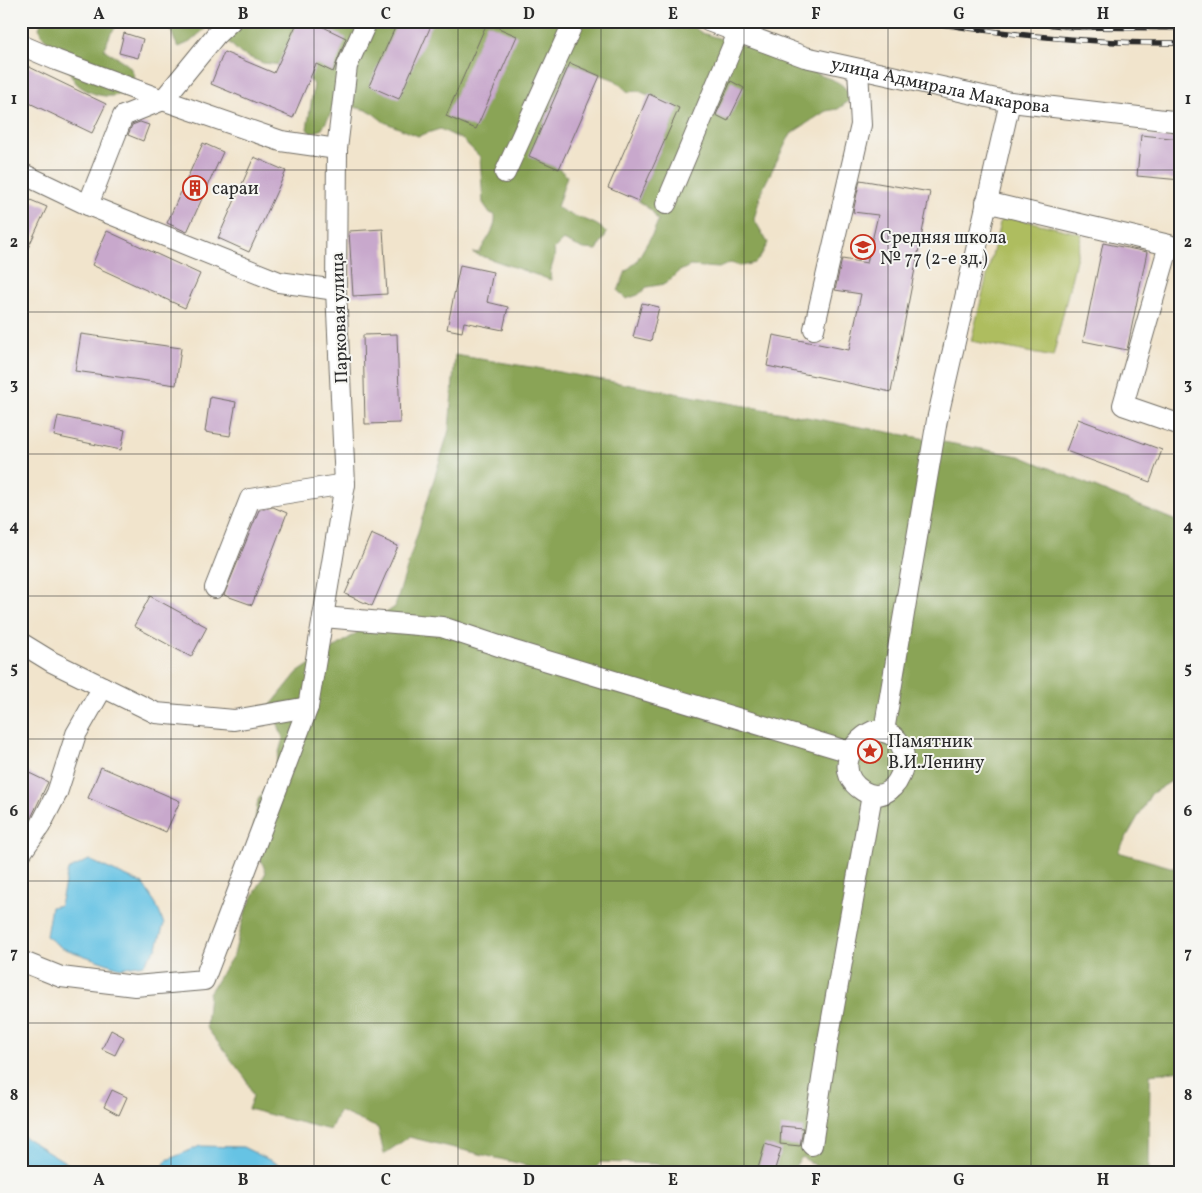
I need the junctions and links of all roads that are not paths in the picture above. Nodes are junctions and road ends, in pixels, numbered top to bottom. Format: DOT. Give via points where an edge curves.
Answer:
graph roads {
  1 [pos="230,21"];
  2 [pos="367,21"];
  3 [pos="574,21"];
  4 [pos="708,21"];
  5 [pos="738,33"];
  6 [pos="21,45"];
  7 [pos="858,69"];
  8 [pos="163,100"];
  9 [pos="1010,102"];
  10 [pos="1181,122"];
  11 [pos="337,149"];
  12 [pos="505,172"];
  13 [pos="21,174"];
  14 [pos="986,202"];
  15 [pos="666,204"];
  16 [pos="88,205"];
  17 [pos="336,290"];
  18 [pos="814,329"];
  19 [pos="1181,425"];
  20 [pos="345,484"];
  21 [pos="215,588"];
  22 [pos="324,617"];
  23 [pos="21,642"];
  24 [pos="103,687"];
  25 [pos="308,707"];
  26 [pos="884,731"];
  27 [pos="850,752"];
  28 [pos="872,795"];
  29 [pos="21,853"];
  30 [pos="21,961"];
  31 [pos="812,1145"];
  1 -- 8 [label="street"];
  2 -- 11 [label="street, Парковая улица" via="347,66"];
  3 -- 12 [label="street"];
  4 -- 5 [label="street, улица Адмирала Макарова"];
  5 -- 7 [label="street, улица Адмирала Макарова" via="804,57"];
  5 -- 15 [label="street"];
  6 -- 8 [label="street"];
  7 -- 9 [label="street, улица Адмирала Макарова"];
  7 -- 18 [label="street" via="861,124"];
  8 -- 11 [label="street" via="281,141"];
  8 -- 16 [label="street" via="123,116"];
  9 -- 10 [label="street, улица Адмирала Макарова"];
  9 -- 14 [label="street"];
  11 -- 17 [label="street, Парковая улица"];
  13 -- 16 [label="street"];
  14 -- 19 [label="street" via="1169,245 1123,405"];
  14 -- 26 [label="street" via="937,420"];
  16 -- 17 [label="street" via="279,282"];
  17 -- 20 [label="street, Парковая улица"];
  20 -- 21 [label="street" via="250,499"];
  20 -- 22 [label="street, Парковая улица"];
  22 -- 25 [label="street, Парковая улица"];
  22 -- 27 [label="street" via="442,627"];
  23 -- 24 [label="street" via="52,662"];
  24 -- 25 [label="street" via="156,713 234,720"];
  24 -- 29 [label="street" via="76,734 57,794"];
  25 -- 30 [label="street, Парковая улица" via="204,980 135,986 61,977"];
  26 -- 27 [label="street" via="863,736"];
  26 -- 28 [label="street" via="901,746 904,768 893,787"];
  27 -- 28 [label="street" via="849,774 862,791"];
  28 -- 31 [label="street"];
}
